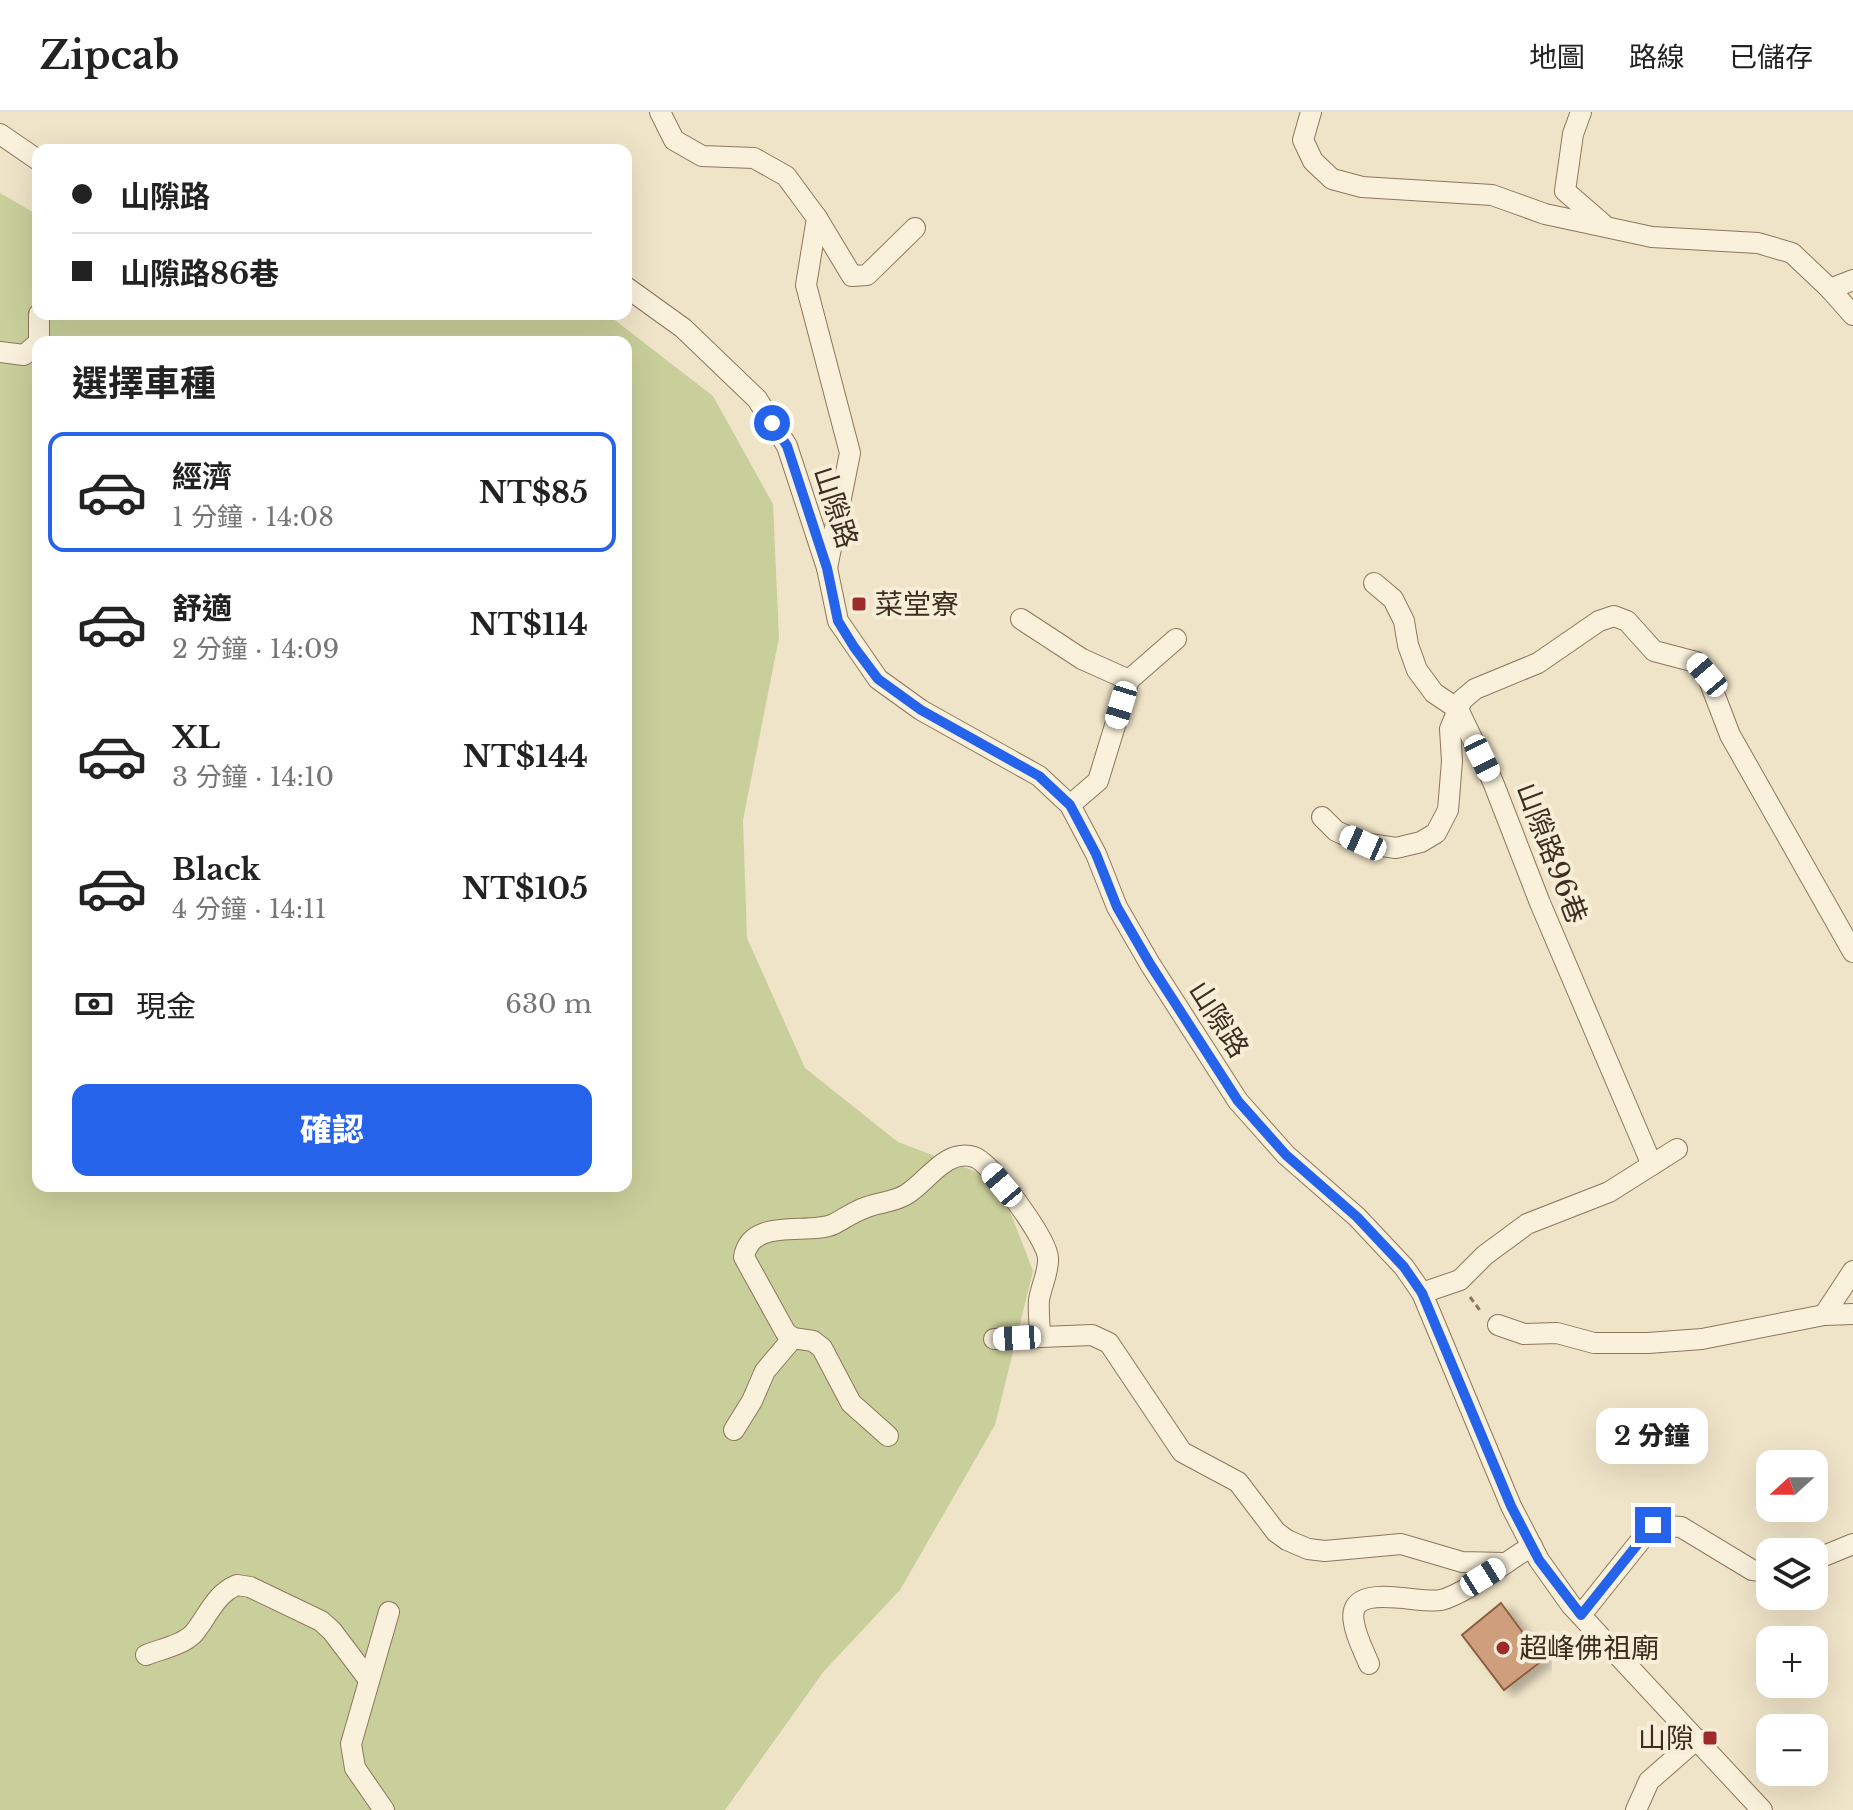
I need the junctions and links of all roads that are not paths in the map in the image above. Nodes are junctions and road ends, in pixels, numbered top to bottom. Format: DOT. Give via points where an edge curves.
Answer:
graph roads {
  1 [pos="660,112"];
  2 [pos="1311,112"];
  3 [pos="1581,112"];
  4 [pos="0,134"];
  5 [pos="32,156"];
  6 [pos="817,218"];
  7 [pos="1606,227"];
  8 [pos="915,228"];
  9 [pos="1853,280"];
  10 [pos="1830,289"];
  11 [pos="632,291"];
  12 [pos="1853,315"];
  13 [pos="32,348"];
  14 [pos="0,352"];
  15 [pos="827,568"];
  16 [pos="1374,583"];
  17 [pos="1021,619"];
  18 [pos="1176,639"];
  19 [pos="1129,680"];
  20 [pos="1458,709"];
  21 [pos="1070,805"];
  22 [pos="1322,817"];
  23 [pos="1853,952"];
  24 [pos="1677,1149"];
  25 [pos="1652,1165"];
  26 [pos="1853,1271"];
  27 [pos="1422,1293"];
  28 [pos="1853,1314"];
  29 [pos="1824,1315"];
  30 [pos="1498,1325"];
  31 [pos="1040,1337"];
  32 [pos="793,1338"];
  33 [pos="994,1339"];
  34 [pos="734,1430"];
  35 [pos="888,1436"];
  36 [pos="1853,1544"];
  37 [pos="1532,1546"];
  38 [pos="1828,1554"];
  39 [pos="1505,1563"];
  40 [pos="1756,1571"];
  41 [pos="389,1612"];
  42 [pos="1581,1615"];
  43 [pos="146,1655"];
  44 [pos="1369,1664"];
  45 [pos="369,1680"];
  46 [pos="1697,1739"];
  47 [pos="384,1810"];
  48 [pos="1636,1810"];
  49 [pos="1762,1810"];
  1 -- 6 [label="street" via="674,140 702,156 754,158 786,176"];
  2 -- 7 [label="street" via="1303,140 1313,161 1332,179 1362,187 1492,195"];
  3 -- 7 [label="street" via="1565,191"];
  4 -- 5 [label="street"];
  6 -- 8 [label="street" via="852,276 867,275"];
  6 -- 15 [label="street" via="806,285 850,453"];
  7 -- 10 [label="street" via="1652,237 1758,243 1792,253"];
  9 -- 10 [label="street"];
  10 -- 12 [label="street"];
  11 -- 15 [label="street, 山隙路" via="683,328 757,399 787,446"];
  13 -- 14 [label="street" via="24,355"];
  15 -- 21 [label="street, 山隙路" via="838,621 878,679 921,710 1039,776"];
  16 -- 20 [label="street, 山隙路96巷" via="1393,599 1404,621 1417,670 1434,693"];
  17 -- 19 [label="street" via="1082,659"];
  18 -- 19 [label="street"];
  19 -- 21 [label="street" via="1098,781"];
  20 -- 22 [label="street" via="1450,729 1448,810 1436,833 1396,848 1363,843 1336,831"];
  20 -- 23 [label="street" via="1475,689 1538,663 1614,616 1627,621 1654,651 1696,662 1707,675 1755,782"];
  20 -- 25 [label="street, 山隙路96巷"];
  21 -- 27 [label="street, 山隙路" via="1117,907 1238,1101 1286,1155 1357,1217"];
  24 -- 25 [label="street"];
  25 -- 27 [label="street" via="1586,1203 1527,1224 1460,1280"];
  26 -- 29 [label="street"];
  27 -- 37 [label="street, 山隙路"];
  28 -- 29 [label="street"];
  29 -- 30 [label="street" via="1702,1339 1648,1343 1594,1343 1557,1333 1524,1334"];
  31 -- 32 [label="street" via="1039,1301 1049,1263 1041,1236 983,1162 958,1156 897,1199 868,1206 831,1226 770,1232 745,1250 748,1267"];
  31 -- 33 [label="street"];
  31 -- 39 [label="street" via="1092,1335 1109,1343 1182,1452 1238,1482 1287,1540 1325,1551 1401,1544 1462,1562"];
  32 -- 34 [label="street" via="765,1371"];
  32 -- 35 [label="street" via="822,1348 851,1403"];
  36 -- 38 [label="street"];
  37 -- 39 [label="street"];
  37 -- 42 [label="street, 山隙路"];
  39 -- 44 [label="street" via="1441,1600 1362,1599 1353,1621"];
  40 -- 42 [label="street" via="1681,1527 1653,1525"];
  41 -- 45 [label="street"];
  42 -- 46 [label="street, 山隙路"];
  43 -- 45 [label="street" via="184,1641 221,1595 237,1585 321,1621"];
  45 -- 47 [label="street" via="352,1757"];
  46 -- 48 [label="street" via="1649,1781"];
  46 -- 49 [label="street, 山隙路"];
}
